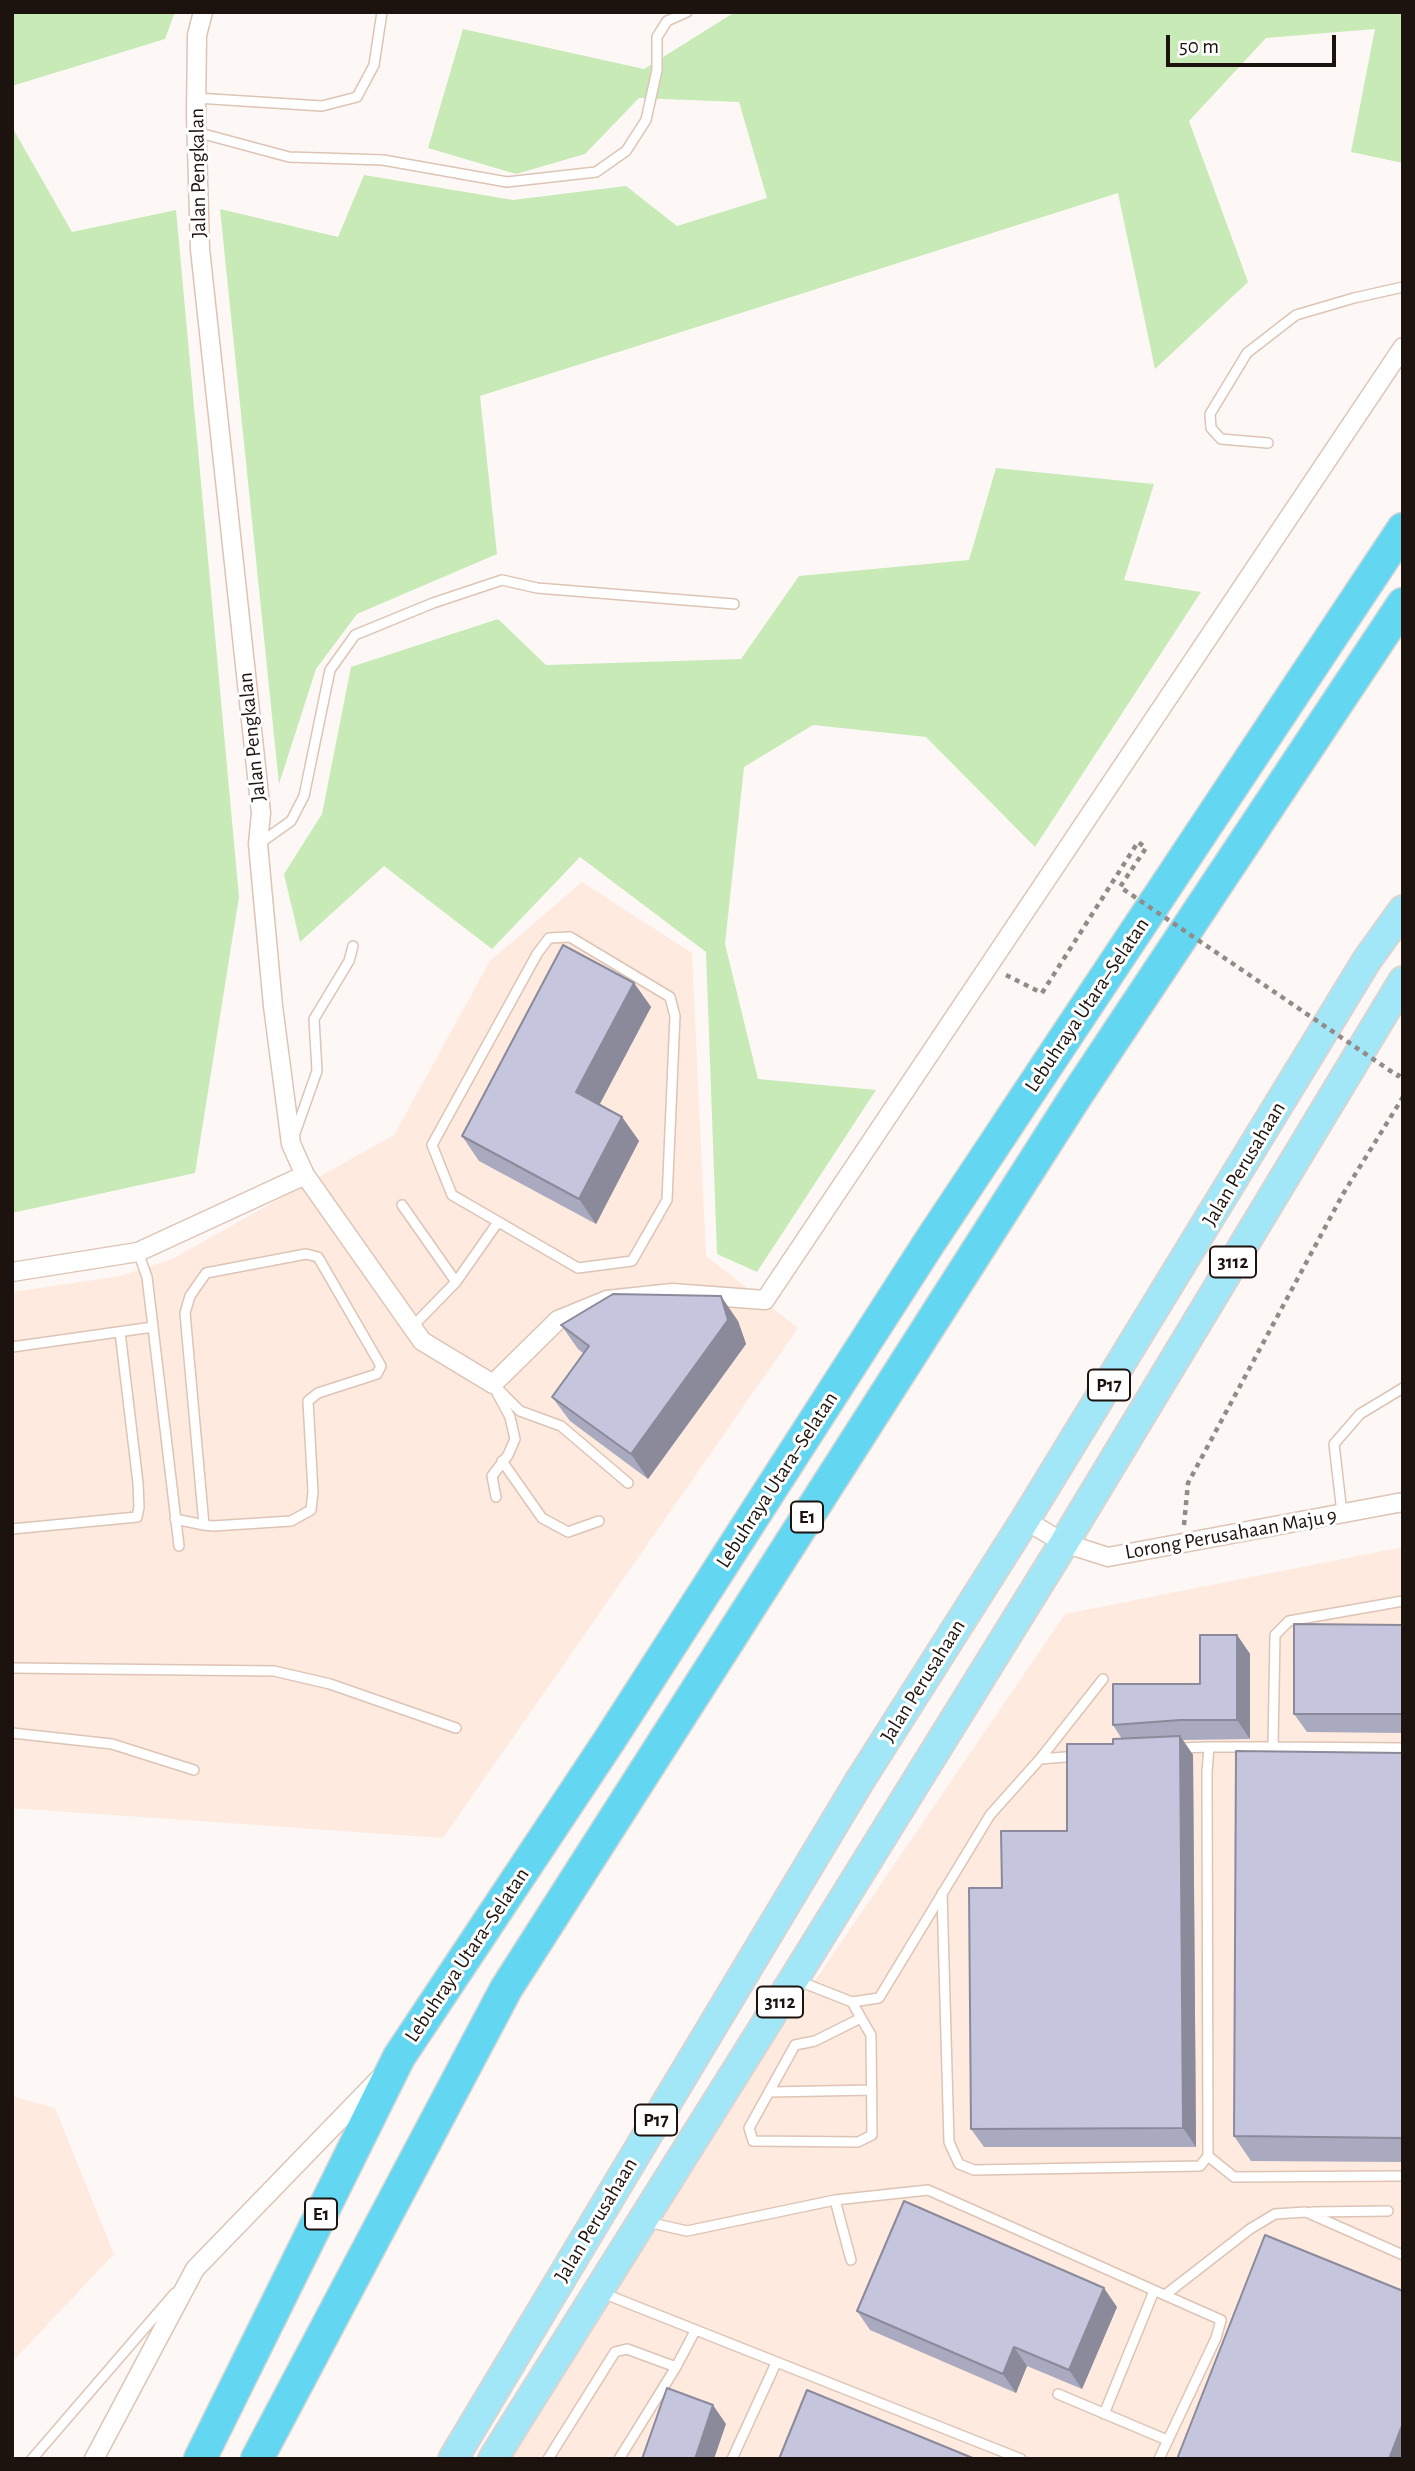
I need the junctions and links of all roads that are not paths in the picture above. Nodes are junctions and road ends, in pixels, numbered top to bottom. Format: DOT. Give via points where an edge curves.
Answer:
graph roads {
  1 [pos="203,12"];
  2 [pos="382,12"];
  3 [pos="687,12"];
  4 [pos="196,98"];
  5 [pos="196,132"];
  6 [pos="1403,287"];
  7 [pos="1403,347"];
  8 [pos="1268,443"];
  9 [pos="1403,529"];
  10 [pos="734,604"];
  11 [pos="1403,604"];
  12 [pos="258,844"];
  13 [pos="1403,910"];
  14 [pos="353,946"];
  15 [pos="1403,981"];
  16 [pos="291,1144"];
  17 [pos="306,1175"];
  18 [pos="402,1205"];
  19 [pos="498,1222"];
  20 [pos="1192,1249"];
  21 [pos="138,1252"];
  22 [pos="12,1272"];
  23 [pos="456,1282"];
  24 [pos="153,1327"];
  25 [pos="412,1327"];
  26 [pos="121,1332"];
  27 [pos="12,1347"];
  28 [pos="493,1384"];
  29 [pos="1403,1388"];
  30 [pos="502,1461"];
  31 [pos="628,1483"];
  32 [pos="496,1497"];
  33 [pos="1403,1502"];
  34 [pos="1342,1513"];
  35 [pos="175,1519"];
  36 [pos="1025,1520"];
  37 [pos="599,1521"];
  38 [pos="204,1525"];
  39 [pos="12,1529"];
  40 [pos="1064,1544"];
  41 [pos="178,1546"];
  42 [pos="1403,1601"];
  43 [pos="12,1668"];
  44 [pos="1103,1679"];
  45 [pos="456,1727"];
  46 [pos="12,1733"];
  47 [pos="1273,1746"];
  48 [pos="1209,1747"];
  49 [pos="1171,1748"];
  50 [pos="1403,1748"];
  51 [pos="1093,1754"];
  52 [pos="1040,1759"];
  53 [pos="194,1770"];
  54 [pos="942,1893"];
  55 [pos="794,1979"];
  56 [pos="852,2002"];
  57 [pos="861,2018"];
  58 [pos="400,2057"];
  59 [pos="872,2090"];
  60 [pos="769,2092"];
  61 [pos="1208,2156"];
  62 [pos="1403,2176"];
  63 [pos="835,2200"];
  64 [pos="1388,2211"];
  65 [pos="1307,2213"];
  66 [pos="642,2221"];
  67 [pos="1403,2255"];
  68 [pos="851,2260"];
  69 [pos="195,2269"];
  70 [pos="598,2291"];
  71 [pos="1154,2291"];
  72 [pos="1165,2295"];
  73 [pos="695,2331"];
  74 [pos="776,2363"];
  75 [pos="676,2367"];
  76 [pos="1058,2395"];
  77 [pos="1104,2414"];
  78 [pos="1167,2440"];
  79 [pos="32,2459"];
  80 [pos="94,2459"];
  81 [pos="200,2459"];
  82 [pos="257,2459"];
  83 [pos="453,2459"];
  84 [pos="493,2459"];
  85 [pos="548,2459"];
  86 [pos="619,2459"];
  87 [pos="732,2459"];
  88 [pos="1021,2459"];
  89 [pos="1159,2459"];
  1 -- 4 [label="street, Jalan Pengkalan" via="197,35"];
  2 -- 4 [label="lane" via="374,65 357,97 322,106"];
  3 -- 5 [label="lane" via="667,21 657,37 657,70 646,120 626,151 596,172 507,182 383,160 289,157"];
  4 -- 5 [label="street, Jalan Pengkalan"];
  5 -- 12 [label="street, Jalan Pengkalan" via="200,249 261,813"];
  6 -- 8 [label="lane" via="1296,315 1247,353 1210,414 1211,428 1221,439"];
  7 -- 28 [label="street" via="765,1300 672,1293 607,1300 558,1320"];
  9 -- 58 [label="highway, Lebuhraya Utara–Selatan / E1" via="929,1243"];
  10 -- 12 [label="lane" via="537,588 502,580 355,635 330,670 304,796 291,821"];
  11 -- 82 [label="highway, Lebuhraya Utara–Selatan / E1" via="1076,1096 506,1989"];
  12 -- 16 [label="street, Jalan Pengkalan"];
  13 -- 20 [label="main road, Jalan Perusahaan / 3112" via="1367,960"];
  14 -- 16 [label="lane" via="349,961 314,1019 317,1071"];
  15 -- 40 [label="main road, Jalan Perusahaan / 3112"];
  16 -- 17 [label="street, Jalan Pengkalan"];
  17 -- 21 [label="street"];
  17 -- 25 [label="street, Jalan Pengkalan"];
  18 -- 23 [label="lane"];
  19 -- 19 [label="lane" via="452,1195 432,1145 537,954 549,938 570,936 670,997 675,1016 667,1200 632,1261 578,1268"];
  19 -- 23 [label="lane"];
  20 -- 36 [label="main road, Jalan Perusahaan / P17"];
  21 -- 22 [label="street"];
  21 -- 24 [label="lane" via="147,1277"];
  23 -- 25 [label="lane"];
  24 -- 26 [label="lane"];
  24 -- 35 [label="lane"];
  25 -- 28 [label="street, Jalan Pengkalan" via="422,1340"];
  26 -- 27 [label="lane"];
  26 -- 39 [label="lane" via="138,1483 136,1517"];
  28 -- 30 [label="lane" via="510,1417 515,1440"];
  28 -- 31 [label="lane" via="520,1411 561,1426"];
  29 -- 34 [label="lane" via="1360,1414 1334,1444"];
  30 -- 32 [label="lane" via="492,1476"];
  30 -- 37 [label="lane" via="542,1518 568,1532"];
  33 -- 34 [label="street, Lorong Perusahaan Maju 9"];
  34 -- 40 [label="street, Lorong Perusahaan Maju 9" via="1108,1557"];
  35 -- 38 [label="lane"];
  35 -- 41 [label="lane"];
  36 -- 40 [label="street, Lorong Perusahaan Maju 9"];
  36 -- 83 [label="main road, Jalan Perusahaan / P17" via="852,1794"];
  38 -- 38 [label="lane" via="291,1521 312,1510 308,1401 318,1393 377,1374 381,1366 318,1257 306,1254 206,1273 190,1296 185,1313"];
  40 -- 55 [label="main road, Jalan Perusahaan / 3112"];
  42 -- 47 [label="lane" via="1289,1621 1275,1635"];
  43 -- 45 [label="lane" via="274,1671 330,1684"];
  44 -- 52 [label="lane"];
  46 -- 53 [label="lane" via="112,1744"];
  47 -- 48 [label="lane"];
  47 -- 50 [label="lane"];
  48 -- 49 [label="lane"];
  48 -- 61 [label="lane"];
  51 -- 52 [label="lane"];
  52 -- 54 [label="lane" via="990,1815"];
  54 -- 56 [label="lane" via="879,1998"];
  54 -- 61 [label="lane" via="949,2142 959,2164 974,2170 1200,2166"];
  55 -- 56 [label="lane"];
  55 -- 66 [label="main road, Jalan Perusahaan / 3112"];
  56 -- 57 [label="lane"];
  57 -- 59 [label="lane" via="871,2035"];
  57 -- 60 [label="lane" via="815,2041 795,2045"];
  58 -- 69 [label="street"];
  58 -- 81 [label="highway, Lebuhraya Utara–Selatan / E1"];
  59 -- 60 [label="lane"];
  59 -- 60 [label="lane" via="872,2135 858,2142 753,2141 749,2128"];
  61 -- 62 [label="lane" via="1234,2177"];
  63 -- 66 [label="lane" via="687,2231"];
  63 -- 68 [label="lane"];
  63 -- 71 [label="lane" via="928,2190"];
  64 -- 65 [label="lane"];
  65 -- 67 [label="lane"];
  65 -- 72 [label="lane" via="1275,2214"];
  66 -- 70 [label="main road, Jalan Perusahaan / 3112"];
  69 -- 79 [label="lane"];
  69 -- 80 [label="street"];
  70 -- 73 [label="lane"];
  70 -- 84 [label="main road, Jalan Perusahaan / 3112"];
  71 -- 72 [label="lane"];
  71 -- 77 [label="lane"];
  72 -- 78 [label="lane" via="1220,2320 1216,2338"];
  73 -- 74 [label="lane"];
  73 -- 75 [label="lane"];
  74 -- 87 [label="lane"];
  74 -- 88 [label="lane"];
  75 -- 85 [label="lane" via="627,2348 615,2352"];
  75 -- 86 [label="lane"];
  76 -- 77 [label="lane"];
  77 -- 78 [label="lane"];
  78 -- 89 [label="lane"];
}
